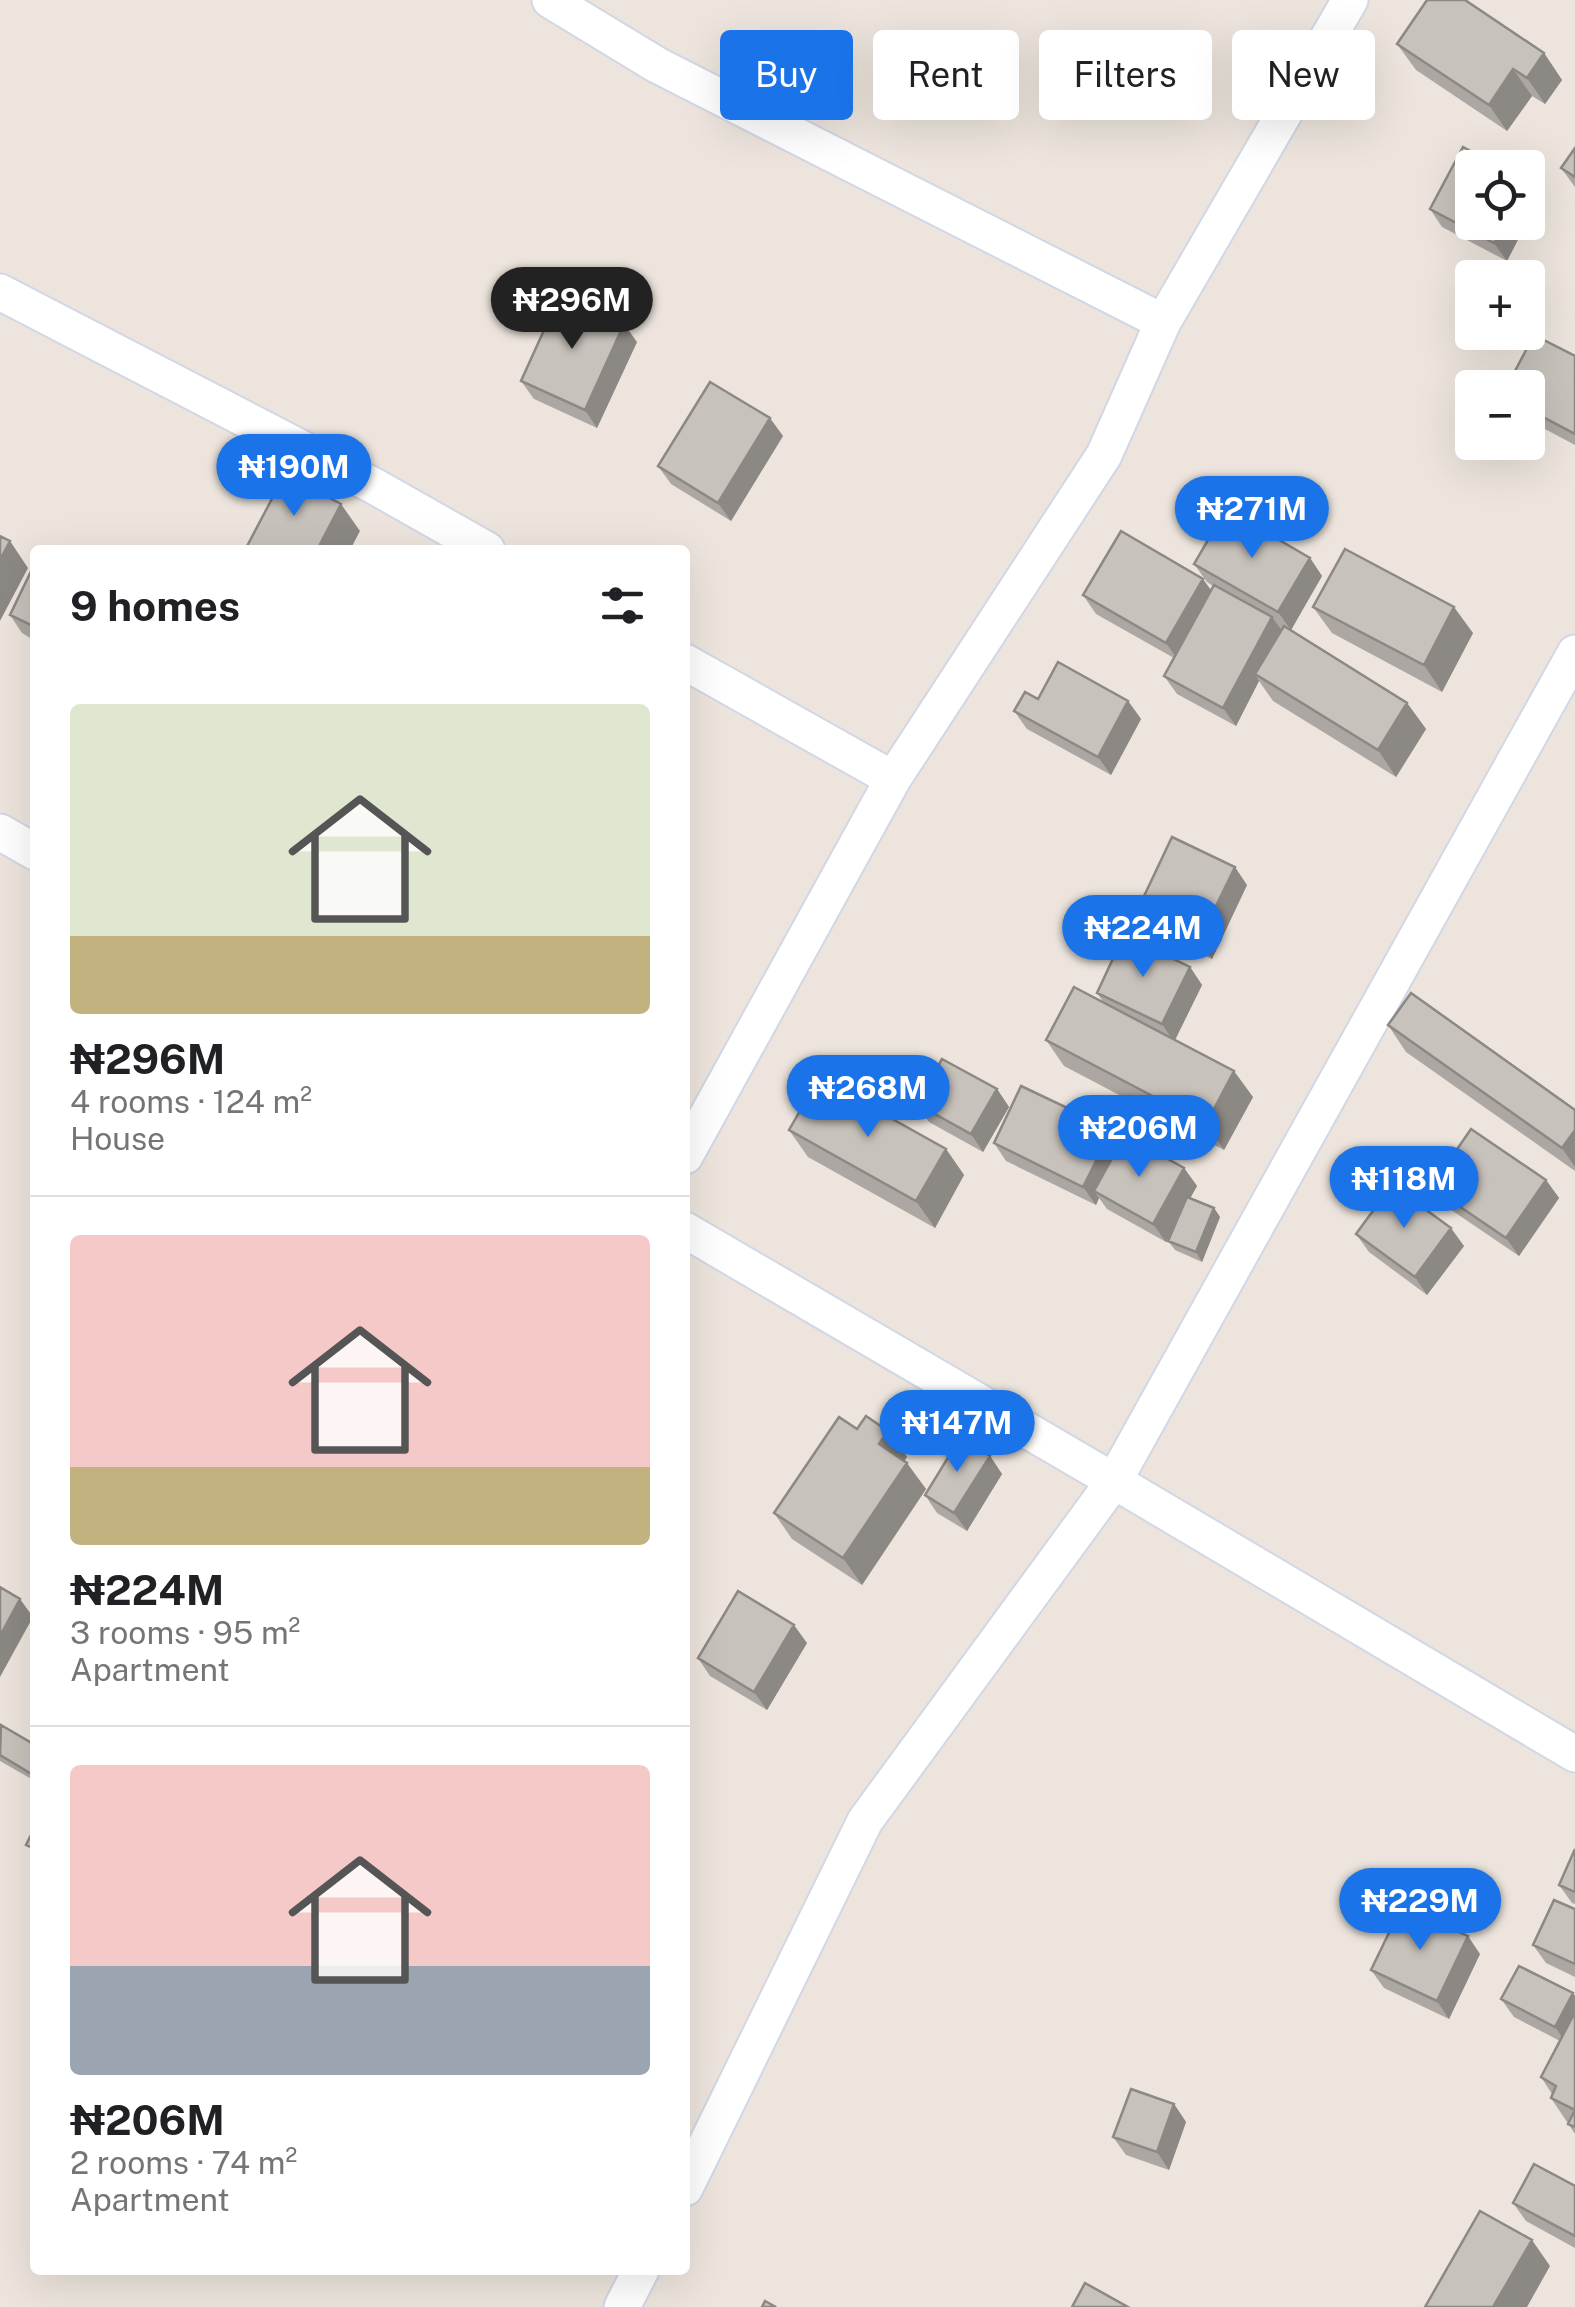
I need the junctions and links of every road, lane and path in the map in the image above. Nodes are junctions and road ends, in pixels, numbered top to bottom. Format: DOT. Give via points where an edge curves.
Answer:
graph roads {
  1 [pos="550,0"];
  2 [pos="1350,0"];
  3 [pos="0,292"];
  4 [pos="1163,322"];
  5 [pos="478,545"];
  6 [pos="1575,653"];
  7 [pos="690,665"];
  8 [pos="893,779"];
  9 [pos="0,832"];
  10 [pos="30,849"];
  11 [pos="690,1147"];
  12 [pos="690,1233"];
  13 [pos="1114,1481"];
  14 [pos="1575,1754"];
  15 [pos="690,2178"];
  16 [pos="639,2275"];
  17 [pos="622,2307"];
  1 -- 4 [label="street" via="657,66"];
  2 -- 4 [label="street"];
  3 -- 5 [label="street"];
  4 -- 8 [label="street" via="1104,455"];
  6 -- 13 [label="street"];
  7 -- 8 [label="street"];
  8 -- 11 [label="street"];
  9 -- 10 [label="street"];
  12 -- 13 [label="street"];
  13 -- 14 [label="street"];
  13 -- 15 [label="street" via="865,1821"];
  16 -- 17 [label="street"];
}
